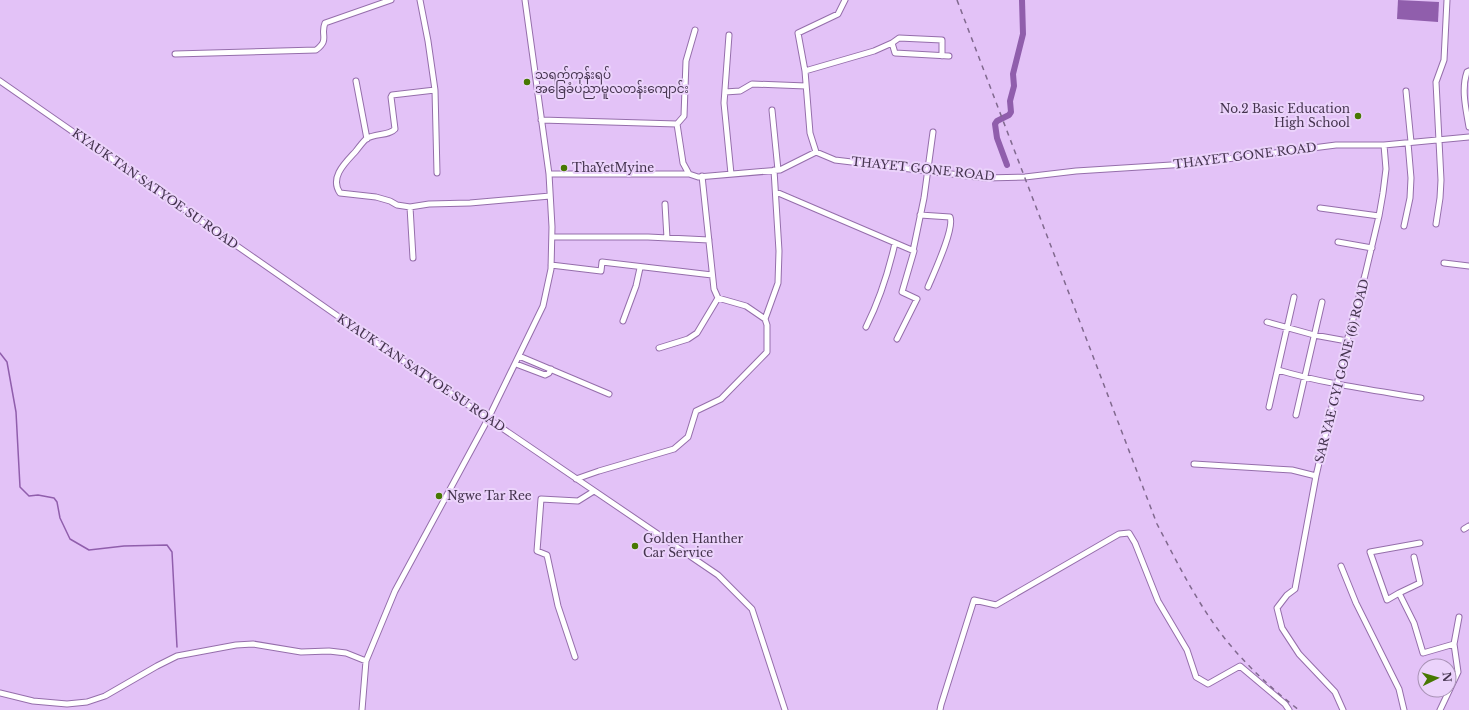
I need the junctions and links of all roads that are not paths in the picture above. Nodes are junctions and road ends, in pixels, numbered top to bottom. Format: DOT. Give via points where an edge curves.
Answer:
graph roads {
  1 [pos="391,0"];
  2 [pos="420,0"];
  3 [pos="525,0"];
  4 [pos="845,0"];
  5 [pos="1447,0"];
  6 [pos="694,30"];
  7 [pos="729,35"];
  8 [pos="892,43"];
  9 [pos="175,54"];
  10 [pos="942,56"];
  11 [pos="949,56"];
  12 [pos="805,71"];
  13 [pos="1469,71"];
  14 [pos="0,81"];
  15 [pos="356,81"];
  16 [pos="806,86"];
  17 [pos="435,90"];
  18 [pos="1406,91"];
  19 [pos="725,92"];
  20 [pos="772,110"];
  21 [pos="541,120"];
  22 [pos="678,124"];
  23 [pos="1469,127"];
  24 [pos="933,132"];
  25 [pos="1469,137"];
  26 [pos="367,139"];
  27 [pos="1440,140"];
  28 [pos="1409,142"];
  29 [pos="1384,145"];
  30 [pos="816,152"];
  31 [pos="776,170"];
  32 [pos="928,171"];
  33 [pos="437,173"];
  34 [pos="549,174"];
  35 [pos="689,174"];
  36 [pos="731,174"];
  37 [pos="702,176"];
  38 [pos="776,192"];
  39 [pos="550,196"];
  40 [pos="665,204"];
  41 [pos="410,207"];
  42 [pos="1320,208"];
  43 [pos="920,215"];
  44 [pos="1379,216"];
  45 [pos="1436,224"];
  46 [pos="1404,226"];
  47 [pos="552,237"];
  48 [pos="667,238"];
  49 [pos="709,240"];
  50 [pos="1338,242"];
  51 [pos="895,243"];
  52 [pos="1372,248"];
  53 [pos="913,251"];
  54 [pos="413,258"];
  55 [pos="1444,263"];
  56 [pos="551,265"];
  57 [pos="1469,266"];
  58 [pos="640,268"];
  59 [pos="712,275"];
  60 [pos="928,287"];
  61 [pos="1294,297"];
  62 [pos="718,298"];
  63 [pos="1322,302"];
  64 [pos="765,318"];
  65 [pos="623,321"];
  66 [pos="1267,322"];
  67 [pos="866,327"];
  68 [pos="1287,328"];
  69 [pos="1314,335"];
  70 [pos="897,339"];
  71 [pos="1347,341"];
  72 [pos="659,348"];
  73 [pos="519,356"];
  74 [pos="516,364"];
  75 [pos="551,369"];
  76 [pos="1278,370"];
  77 [pos="1304,378"];
  78 [pos="1338,385"];
  79 [pos="609,394"];
  80 [pos="1421,398"];
  81 [pos="1269,407"];
  82 [pos="1296,415"];
  83 [pos="488,419"];
  84 [pos="1194,464"];
  85 [pos="1316,476"];
  86 [pos="576,479"];
  87 [pos="594,490"];
  88 [pos="1420,543"];
  89 [pos="1414,557"];
  90 [pos="1341,566"];
  91 [pos="1400,594"];
  92 [pos="1459,617"];
  93 [pos="1454,644"];
  94 [pos="575,657"];
  95 [pos="366,661"];
  96 [pos="0,693"];
  97 [pos="362,710"];
  98 [pos="785,710"];
  99 [pos="940,710"];
  100 [pos="1289,710"];
  101 [pos="1342,710"];
  102 [pos="1404,710"];
  103 [pos="1440,710"];
  1 -- 9 [label="street" via="325,24 324,41 316,50"];
  2 -- 17 [label="street"];
  3 -- 21 [label="street"];
  4 -- 12 [label="street" via="838,14 798,33"];
  5 -- 27 [label="street" via="1444,60 1436,82"];
  6 -- 22 [label="street" via="686,61 684,116"];
  7 -- 19 [label="street"];
  8 -- 10 [label="street" via="895,53"];
  8 -- 10 [label="street" via="899,38 942,40"];
  8 -- 12 [label="street" via="874,51"];
  10 -- 11 [label="street"];
  12 -- 16 [label="street"];
  13 -- 23 [label="street" via="1464,84"];
  14 -- 83 [label="street, KYAUK TAN SATYOE SU ROAD"];
  15 -- 26 [label="street"];
  16 -- 19 [label="street" via="752,84 740,91"];
  16 -- 30 [label="street" via="810,133"];
  17 -- 26 [label="street" via="392,95 395,129"];
  17 -- 33 [label="street"];
  18 -- 28 [label="street"];
  19 -- 36 [label="street"];
  20 -- 31 [label="street"];
  21 -- 22 [label="street"];
  21 -- 34 [label="street"];
  22 -- 35 [label="street" via="683,163"];
  24 -- 32 [label="street"];
  25 -- 27 [label="street, THAYET GONE ROAD"];
  26 -- 41 [label="street" via="341,168 337,177 337,189 343,194 376,197"];
  27 -- 28 [label="street, THAYET GONE ROAD"];
  27 -- 45 [label="street" via="1441,180"];
  28 -- 29 [label="street, THAYET GONE ROAD"];
  28 -- 46 [label="street" via="1410,198"];
  29 -- 32 [label="street, THAYET GONE ROAD" via="1336,145 1187,164 1076,170 1025,177 985,178"];
  29 -- 44 [label="street, SAR YAE GYI GONE (6) ROAD" via="1386,169"];
  30 -- 31 [label="street"];
  30 -- 32 [label="street, THAYET GONE ROAD" via="836,160"];
  31 -- 36 [label="street"];
  31 -- 38 [label="street"];
  32 -- 43 [label="street"];
  34 -- 35 [label="street"];
  34 -- 39 [label="street"];
  35 -- 37 [label="street"];
  36 -- 37 [label="street"];
  37 -- 49 [label="street"];
  38 -- 51 [label="street"];
  38 -- 64 [label="street" via="778,283"];
  39 -- 41 [label="street"];
  39 -- 47 [label="street"];
  40 -- 48 [label="street"];
  41 -- 54 [label="street"];
  42 -- 44 [label="street"];
  43 -- 53 [label="street"];
  43 -- 60 [label="street" via="950,217 951,220 948,235"];
  44 -- 52 [label="street, SAR YAE GYI GONE (6) ROAD"];
  47 -- 48 [label="street"];
  47 -- 56 [label="street"];
  48 -- 49 [label="street"];
  49 -- 59 [label="street"];
  50 -- 52 [label="street"];
  51 -- 53 [label="street"];
  51 -- 67 [label="street" via="887,277"];
  52 -- 71 [label="street, SAR YAE GYI GONE (6) ROAD"];
  53 -- 70 [label="street" via="902,292 917,299"];
  55 -- 57 [label="street"];
  56 -- 58 [label="street" via="601,271 602,262"];
  56 -- 73 [label="street" via="543,306"];
  58 -- 59 [label="street"];
  58 -- 65 [label="street"];
  59 -- 62 [label="street"];
  61 -- 68 [label="street"];
  62 -- 64 [label="street" via="746,306"];
  62 -- 72 [label="street" via="697,332 688,339"];
  63 -- 69 [label="street"];
  64 -- 86 [label="street" via="766,352 721,399 696,410 688,437 674,449"];
  66 -- 68 [label="street"];
  68 -- 69 [label="street"];
  68 -- 76 [label="street"];
  69 -- 71 [label="street"];
  69 -- 77 [label="street"];
  71 -- 78 [label="street, SAR YAE GYI GONE (6) ROAD"];
  73 -- 74 [label="street"];
  73 -- 75 [label="street"];
  74 -- 75 [label="street" via="546,375"];
  74 -- 83 [label="street"];
  75 -- 79 [label="street"];
  76 -- 77 [label="street"];
  76 -- 81 [label="street"];
  77 -- 78 [label="street"];
  77 -- 82 [label="street"];
  78 -- 80 [label="street"];
  78 -- 85 [label="street, SAR YAE GYI GONE (6) ROAD"];
  83 -- 86 [label="street, KYAUK TAN SATYOE SU ROAD"];
  83 -- 95 [label="street" via="395,591"];
  84 -- 85 [label="street, SAR YAE GYI GONE (6) ROAD" via="1292,470"];
  85 -- 101 [label="street" via="1295,589 1277,608 1282,628 1299,654 1335,692"];
  86 -- 87 [label="street, KYAUK TAN SATYOE SU ROAD"];
  87 -- 94 [label="street" via="578,501 541,499 537,551 547,555 558,606"];
  87 -- 98 [label="street, KYAUK TAN SATYOE SU ROAD" via="718,575 752,609"];
  88 -- 91 [label="street" via="1370,552 1387,600"];
  89 -- 91 [label="street" via="1420,583"];
  90 -- 102 [label="street" via="1356,604 1399,689"];
  91 -- 93 [label="street" via="1414,623 1424,653"];
  92 -- 93 [label="street"];
  93 -- 103 [label="street" via="1458,672"];
  95 -- 96 [label="street" via="340,652 301,652 253,644 236,645 177,656 105,696 87,702 66,704 33,701"];
  95 -- 97 [label="street"];
  99 -- 100 [label="street" via="974,600 996,604 1118,534 1129,533 1136,543 1158,601 1188,650 1196,677 1208,684 1240,666"];
}
